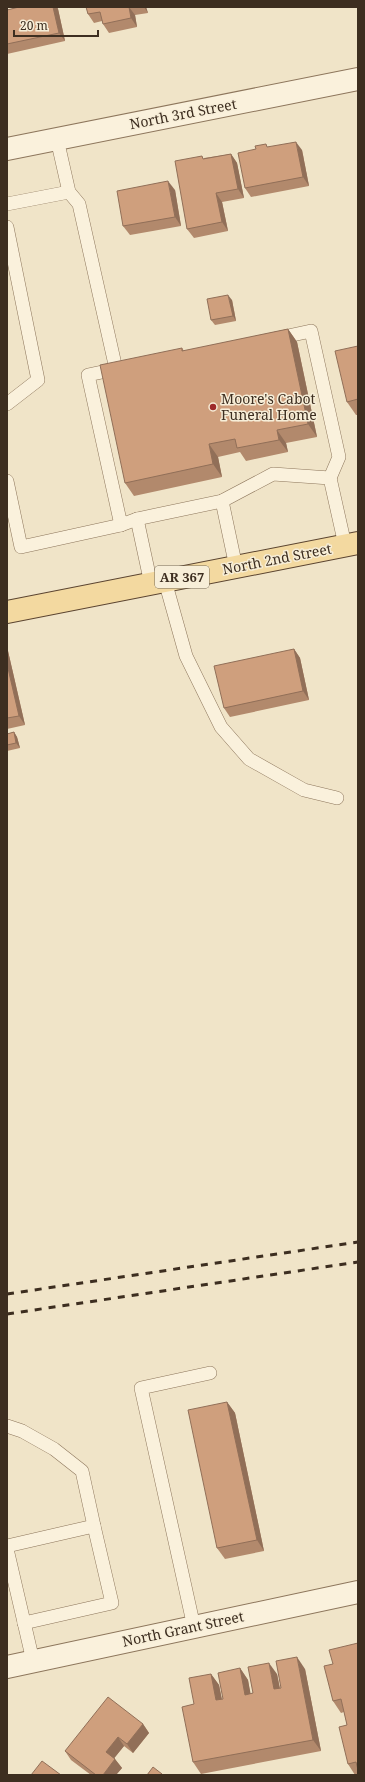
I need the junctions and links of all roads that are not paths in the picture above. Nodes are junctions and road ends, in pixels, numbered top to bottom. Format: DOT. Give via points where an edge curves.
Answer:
graph roads {
  1 [pos="358,79"];
  2 [pos="57,139"];
  3 [pos="7,149"];
  4 [pos="69,192"];
  5 [pos="7,204"];
  6 [pos="7,227"];
  7 [pos="264,341"];
  8 [pos="7,404"];
  9 [pos="330,478"];
  10 [pos="7,481"];
  11 [pos="222,501"];
  12 [pos="137,519"];
  13 [pos="121,525"];
  14 [pos="352,544"];
  15 [pos="236,567"];
  16 [pos="158,582"];
  17 [pos="7,612"];
  18 [pos="337,798"];
  19 [pos="210,1373"];
  20 [pos="7,1426"];
  21 [pos="94,1526"];
  22 [pos="7,1546"];
  23 [pos="7,1549"];
  24 [pos="358,1592"];
  25 [pos="24,1623"];
  26 [pos="194,1627"];
  27 [pos="33,1661"];
  28 [pos="7,1667"];
  1 -- 2 [label="street, North 3rd Street"];
  2 -- 3 [label="street, North 3rd Street"];
  2 -- 4 [label="lane"];
  4 -- 5 [label="lane"];
  4 -- 13 [label="lane" via="79,204 116,369 88,375"];
  6 -- 8 [label="lane" via="38,380"];
  7 -- 9 [label="lane" via="311,331 339,457"];
  9 -- 11 [label="lane" via="273,474"];
  9 -- 14 [label="lane"];
  10 -- 13 [label="lane" via="21,547"];
  11 -- 12 [label="lane"];
  11 -- 15 [label="lane"];
  12 -- 13 [label="lane"];
  12 -- 16 [label="lane"];
  14 -- 15 [label="main road, North 2nd Street / AR 367"];
  15 -- 16 [label="main road, North 2nd Street / AR 367"];
  16 -- 17 [label="main road, North 2nd Street / AR 367"];
  16 -- 18 [label="lane" via="186,656 221,727 249,759 304,790"];
  19 -- 26 [label="lane" via="141,1388"];
  20 -- 21 [label="lane" via="22,1431 54,1449 82,1471"];
  21 -- 22 [label="lane"];
  21 -- 25 [label="lane" via="112,1603"];
  23 -- 25 [label="lane"];
  24 -- 26 [label="street, North Grant Street"];
  25 -- 27 [label="lane"];
  26 -- 27 [label="street, North Grant Street"];
  27 -- 28 [label="street, North Grant Street"];
}
